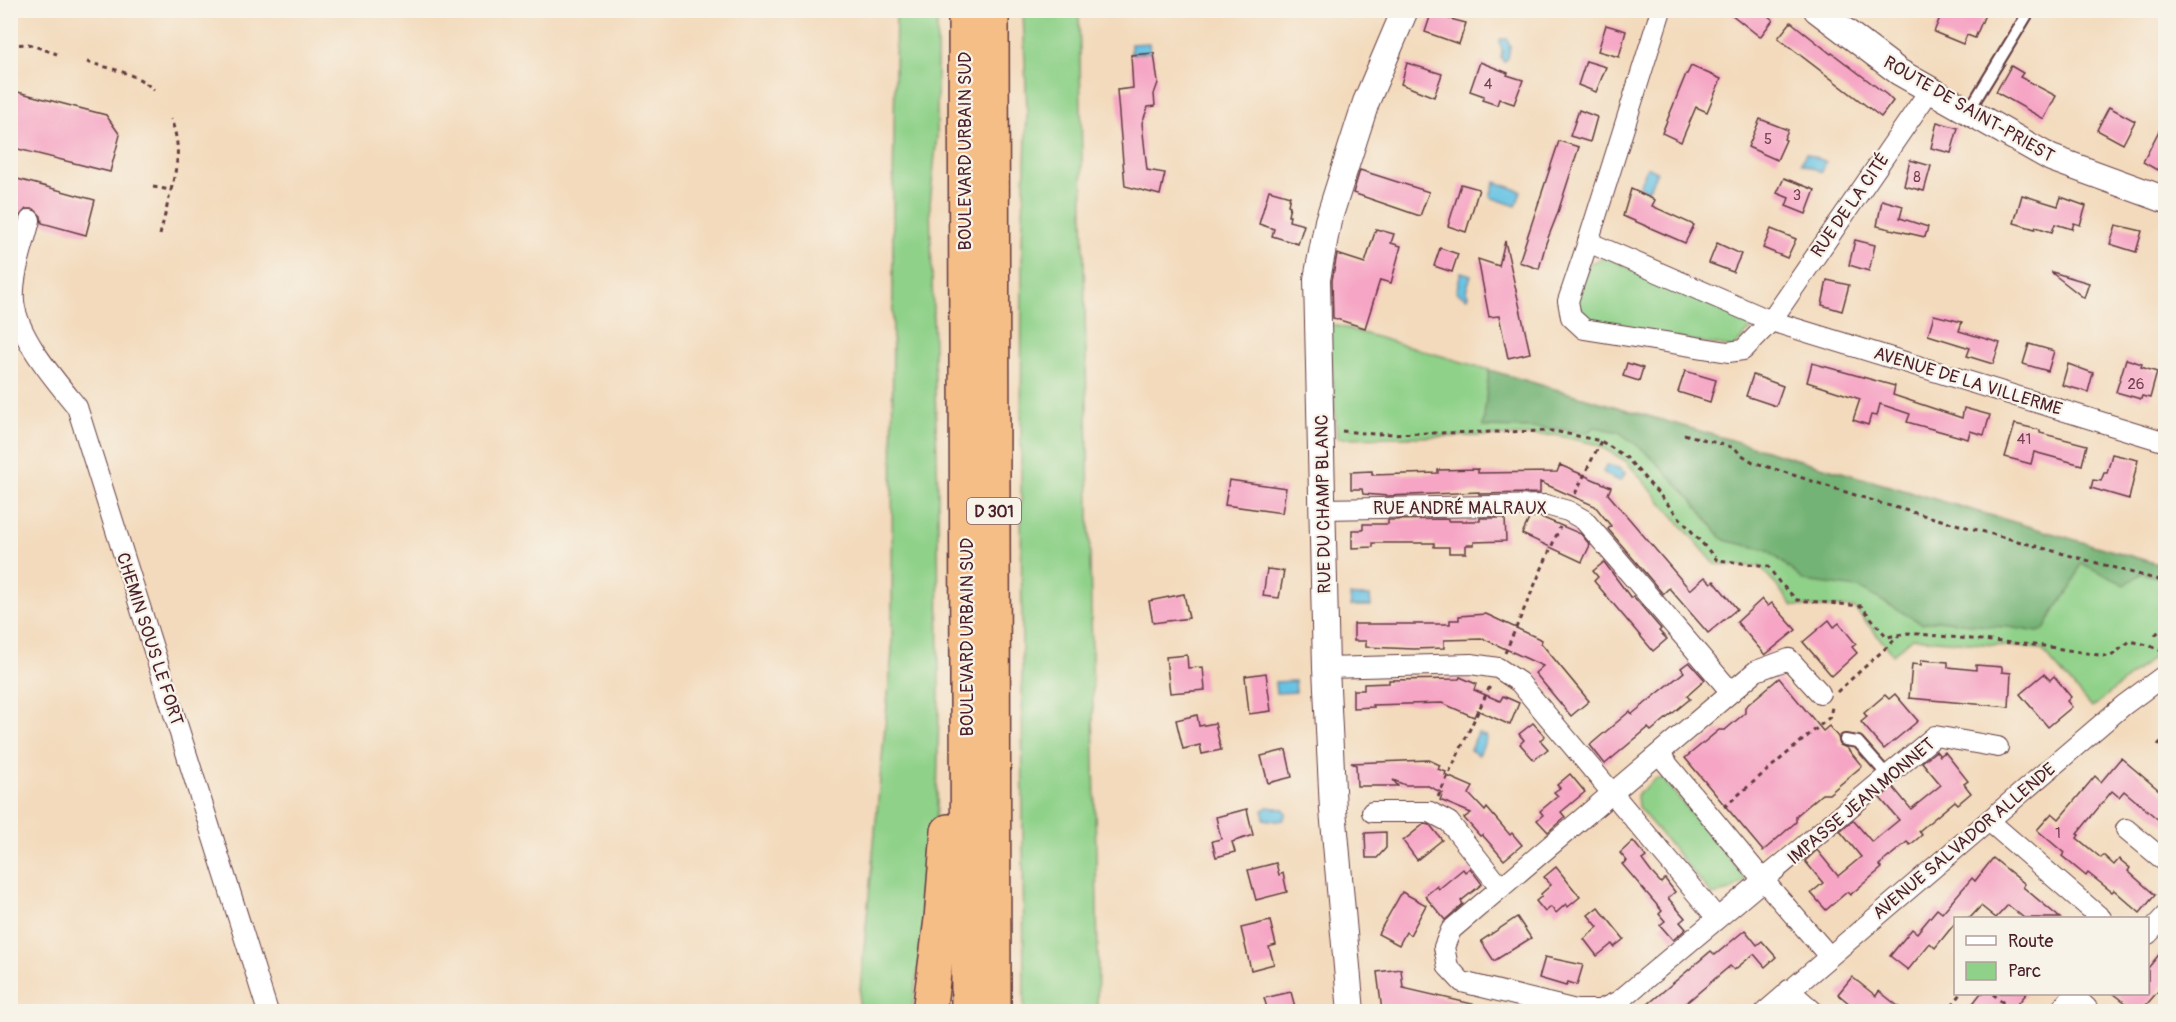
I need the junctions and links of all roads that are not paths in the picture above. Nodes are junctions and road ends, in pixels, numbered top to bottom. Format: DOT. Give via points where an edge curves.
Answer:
graph roads {
  1 [pos="965,10"];
  2 [pos="992,10"];
  3 [pos="1406,10"];
  4 [pos="1661,10"];
  5 [pos="1818,10"];
  6 [pos="2030,10"];
  7 [pos="1930,90"];
  8 [pos="1968,111"];
  9 [pos="2166,200"];
  10 [pos="30,220"];
  11 [pos="1588,242"];
  12 [pos="1771,321"];
  13 [pos="2166,442"];
  14 [pos="1323,509"];
  15 [pos="1326,668"];
  16 [pos="2166,674"];
  17 [pos="1731,692"];
  18 [pos="1830,696"];
  19 [pos="1845,740"];
  20 [pos="968,747"];
  21 [pos="1998,747"];
  22 [pos="1659,754"];
  23 [pos="1888,776"];
  24 [pos="1613,794"];
  25 [pos="1372,812"];
  26 [pos="1989,821"];
  27 [pos="2126,829"];
  28 [pos="2166,862"];
  29 [pos="1764,881"];
  30 [pos="1501,888"];
  31 [pos="2166,915"];
  32 [pos="2100,917"];
  33 [pos="1717,918"];
  34 [pos="2149,933"];
  35 [pos="1829,956"];
  36 [pos="1789,990"];
  37 [pos="2090,1004"];
  38 [pos="268,1011"];
  39 [pos="929,1011"];
  40 [pos="968,1011"];
  41 [pos="994,1011"];
  42 [pos="1351,1011"];
  43 [pos="1765,1011"];
  44 [pos="1814,1011"];
  45 [pos="2059,1011"];
  1 -- 20 [label="highway, BOULEVARD URBAIN SUD / D 301"];
  2 -- 41 [label="highway, BOULEVARD URBAIN SUD / D 301"];
  3 -- 14 [label="street, RUE DU CHAMP BLANC" via="1366,102 1328,221 1317,279"];
  4 -- 11 [label="street"];
  5 -- 7 [label="street, ROUTE DE SAINT-PRIEST" via="1899,72"];
  6 -- 8 [label="lane"];
  7 -- 8 [label="street, ROUTE DE SAINT-PRIEST"];
  7 -- 12 [label="street, RUE DE LA CITÉ"];
  8 -- 9 [label="street, ROUTE DE SAINT-PRIEST" via="2051,158"];
  10 -- 38 [label="street, CHEMIN SOUS LE FORT" via="16,279 14,301 19,320 76,407"];
  11 -- 12 [label="street, AVENUE DE LA VILLERME"];
  11 -- 12 [label="street" via="1568,301 1571,317 1584,329 1728,352 1743,350"];
  12 -- 13 [label="street, AVENUE DE LA VILLERME"];
  14 -- 15 [label="street, RUE DU CHAMP BLANC"];
  14 -- 17 [label="street, RUE ANDRÉ MALRAUX" via="1546,505 1568,511 1584,520"];
  15 -- 24 [label="street" via="1471,664 1498,668 1519,682"];
  15 -- 42 [label="street, RUE DU CHAMP BLANC" via="1333,810"];
  16 -- 26 [label="street, AVENUE SALVADOR ALLENDE"];
  17 -- 18 [label="street" via="1756,671 1789,659"];
  17 -- 22 [label="street"];
  19 -- 23 [label="lane" via="1858,742"];
  20 -- 39 [label="highway" via="953,777"];
  20 -- 40 [label="highway, BOULEVARD URBAIN SUD / D 301"];
  21 -- 23 [label="street, IMPASSE JEAN MONNET" via="1935,736"];
  22 -- 24 [label="street, IMPASSE JEAN MONNET"];
  22 -- 29 [label="street"];
  23 -- 29 [label="street, IMPASSE JEAN MONNET"];
  24 -- 30 [label="street, IMPASSE JEAN MONNET"];
  24 -- 33 [label="street"];
  25 -- 30 [label="street" via="1430,812 1449,822"];
  26 -- 32 [label="street"];
  26 -- 35 [label="street, AVENUE SALVADOR ALLENDE"];
  27 -- 28 [label="street"];
  29 -- 33 [label="street, IMPASSE JEAN MONNET"];
  29 -- 35 [label="street"];
  30 -- 33 [label="street, IMPASSE JEAN MONNET" via="1451,930 1444,947 1448,967 1462,982 1576,1010 1600,1010 1619,1001"];
  31 -- 34 [label="street"];
  35 -- 36 [label="street, AVENUE SALVADOR ALLENDE"];
  36 -- 43 [label="street, AVENUE SALVADOR ALLENDE"];
  36 -- 44 [label="street"];
  37 -- 45 [label="street" via="2073,995"];
}
